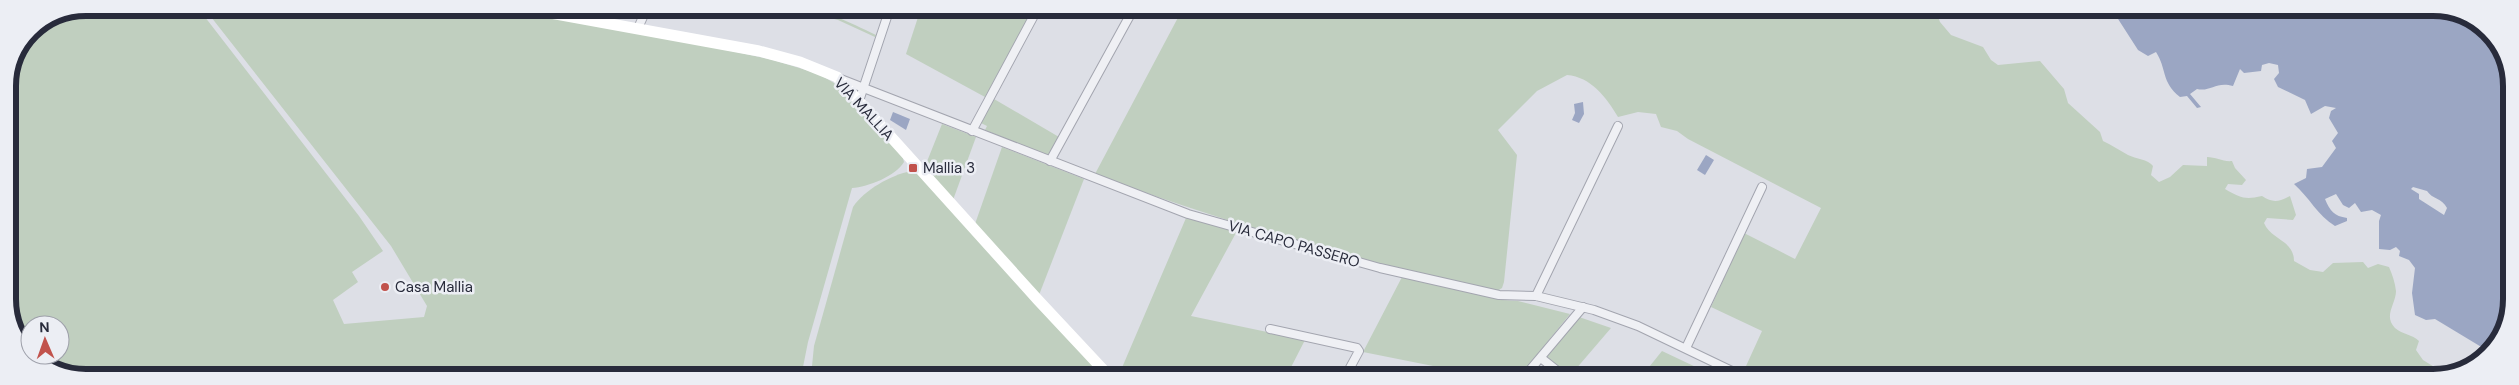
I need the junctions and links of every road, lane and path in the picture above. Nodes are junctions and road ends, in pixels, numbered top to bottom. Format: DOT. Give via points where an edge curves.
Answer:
graph roads {
  1 [pos="569,16"];
  2 [pos="643,16"];
  3 [pos="887,16"];
  4 [pos="1034,16"];
  5 [pos="1130,16"];
  6 [pos="638,28"];
  7 [pos="837,77"];
  8 [pos="863,86"];
  9 [pos="859,101"];
  10 [pos="1618,126"];
  11 [pos="972,131"];
  12 [pos="1050,161"];
  13 [pos="1762,187"];
  14 [pos="1536,296"];
  15 [pos="1583,307"];
  16 [pos="1270,329"];
  17 [pos="1686,348"];
  18 [pos="1541,358"];
  19 [pos="1103,369"];
  20 [pos="1349,369"];
  21 [pos="1531,369"];
  22 [pos="1555,369"];
  23 [pos="1728,369"];
  1 -- 6 [label="street, VIA MALLIA"];
  2 -- 6 [label="street"];
  3 -- 8 [label="street"];
  4 -- 11 [label="street"];
  5 -- 12 [label="street"];
  6 -- 7 [label="street, VIA MALLIA" via="800,62"];
  7 -- 8 [label="street, VIA CAPO PASSERO"];
  7 -- 9 [label="street, VIA MALLIA"];
  8 -- 9 [label="street"];
  8 -- 11 [label="street, VIA CAPO PASSERO"];
  9 -- 19 [label="street, VIA MALLIA"];
  10 -- 14 [label="street"];
  11 -- 12 [label="street, VIA CAPO PASSERO"];
  12 -- 14 [label="street, VIA CAPO PASSERO" via="1188,214 1371,266 1498,295"];
  13 -- 17 [label="street"];
  14 -- 15 [label="street, VIA CAPO PASSERO"];
  15 -- 17 [label="street, VIA CAPO PASSERO" via="1638,326"];
  15 -- 18 [label="street"];
  16 -- 20 [label="street" via="1357,348 1359,351"];
  17 -- 23 [label="street, VIA CAPO PASSERO"];
  18 -- 21 [label="street"];
  18 -- 22 [label="street"];
}
